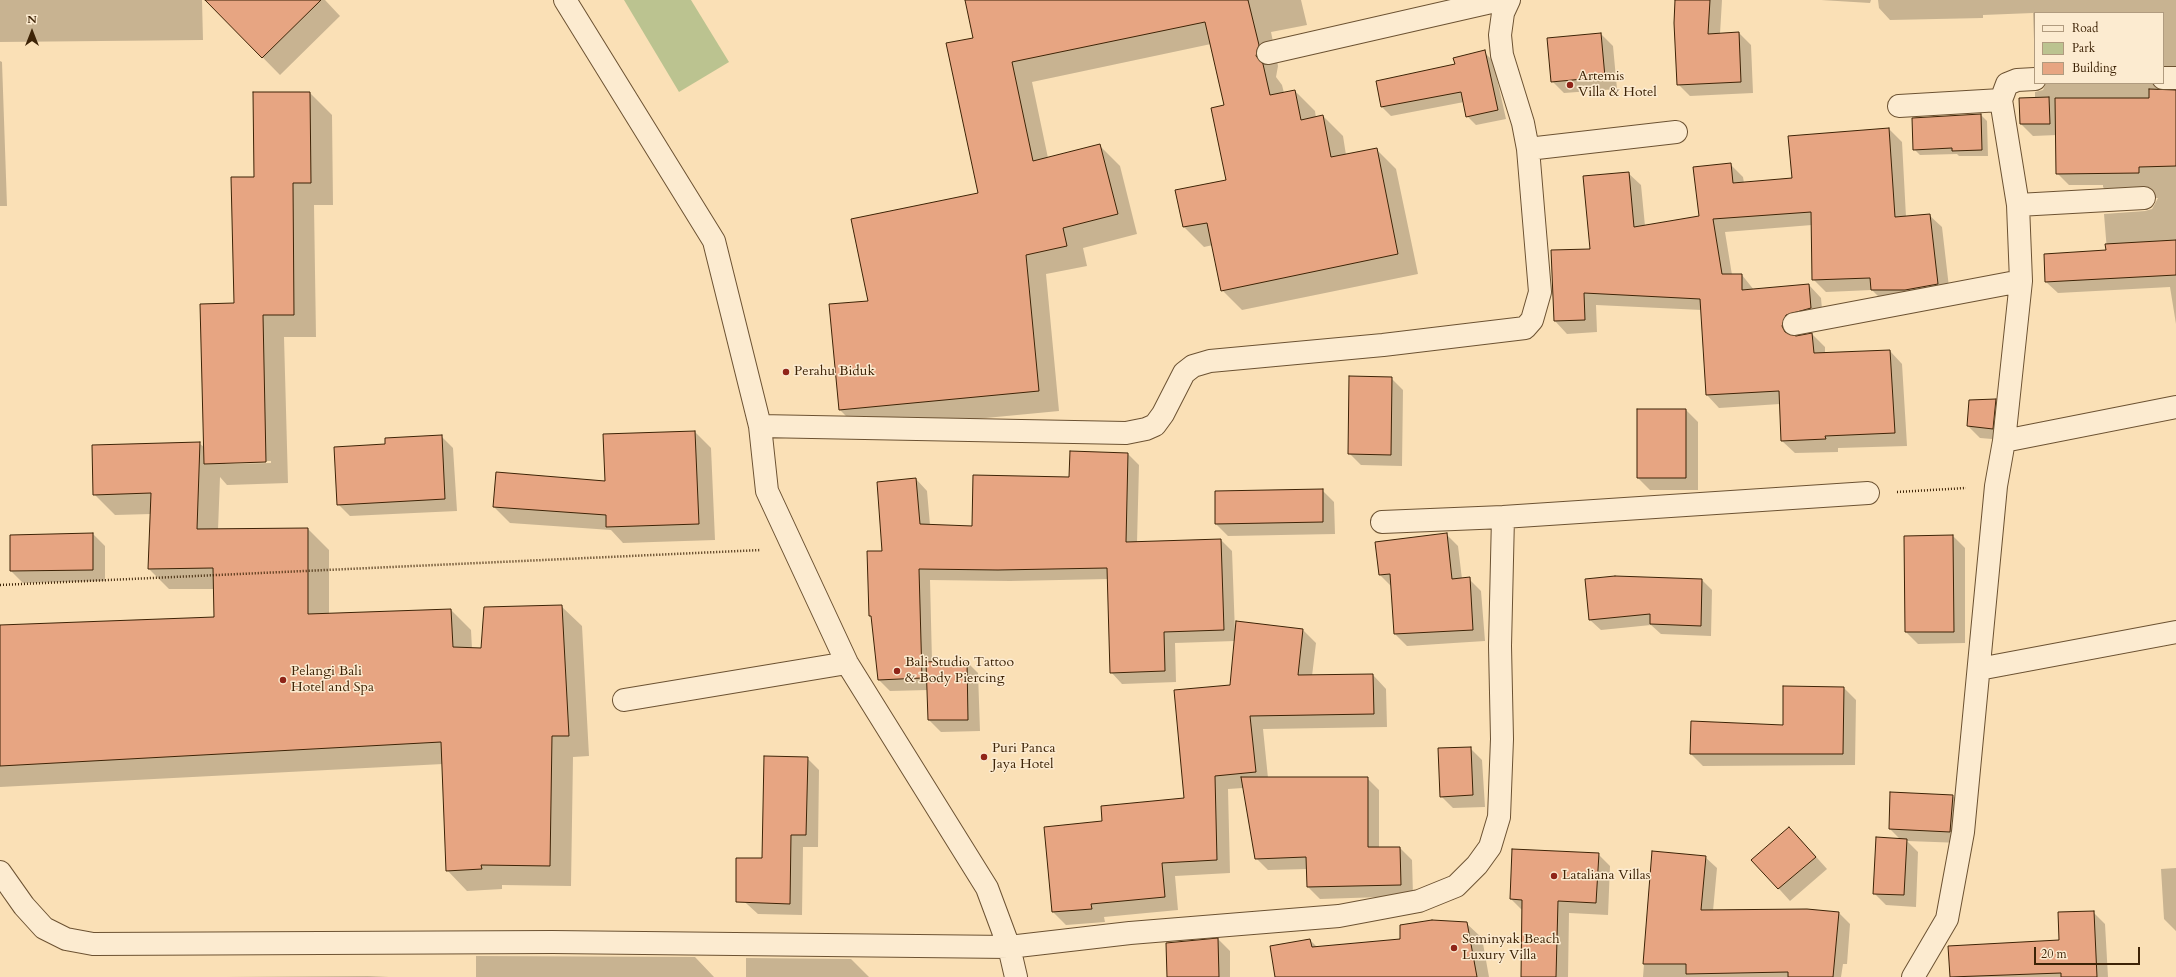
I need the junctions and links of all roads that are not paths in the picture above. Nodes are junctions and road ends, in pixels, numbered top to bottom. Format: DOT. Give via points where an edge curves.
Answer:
graph roads {
  1 [pos="565,0"];
  2 [pos="1500,0"];
  3 [pos="1509,0"];
  4 [pos="1268,53"];
  5 [pos="2164,78"];
  6 [pos="2176,78"];
  7 [pos="2034,79"];
  8 [pos="2002,100"];
  9 [pos="1899,106"];
  10 [pos="1676,132"];
  11 [pos="1528,149"];
  12 [pos="2144,198"];
  13 [pos="2018,205"];
  14 [pos="2021,281"];
  15 [pos="1794,324"];
  16 [pos="2176,407"];
  17 [pos="760,426"];
  18 [pos="2004,441"];
  19 [pos="1868,494"];
  20 [pos="1503,517"];
  21 [pos="1382,522"];
  22 [pos="2176,632"];
  23 [pos="848,663"];
  24 [pos="1979,668"];
  25 [pos="624,700"];
  26 [pos="0,872"];
  27 [pos="1009,947"];
  28 [pos="1016,977"];
  29 [pos="1913,977"];
  1 -- 17 [label="street" via="714,241"];
  2 -- 4 [label="street"];
  3 -- 11 [label="street" via="1503,14 1500,35 1506,72 1523,123"];
  5 -- 6 [label="street"];
  7 -- 8 [label="street" via="2017,80 2007,84"];
  8 -- 9 [label="street"];
  8 -- 13 [label="street"];
  10 -- 11 [label="street"];
  11 -- 17 [label="street" via="1540,292 1532,320 1525,328 1383,345 1210,361 1193,366 1184,373 1155,425 1126,433"];
  12 -- 13 [label="street"];
  13 -- 14 [label="street"];
  14 -- 15 [label="street"];
  14 -- 18 [label="street"];
  16 -- 18 [label="street"];
  17 -- 23 [label="street" via="767,490"];
  18 -- 24 [label="street" via="1996,486"];
  19 -- 20 [label="street"];
  20 -- 21 [label="street"];
  20 -- 27 [label="street" via="1499,817 1490,847 1477,865 1456,886 1419,901 1339,916 1130,933"];
  22 -- 24 [label="street"];
  23 -- 25 [label="street"];
  23 -- 27 [label="street" via="987,888"];
  24 -- 29 [label="street" via="1964,832 1946,919"];
  26 -- 27 [label="street" via="24,906 44,928 66,939 93,944 552,942"];
  27 -- 28 [label="street"];
}
